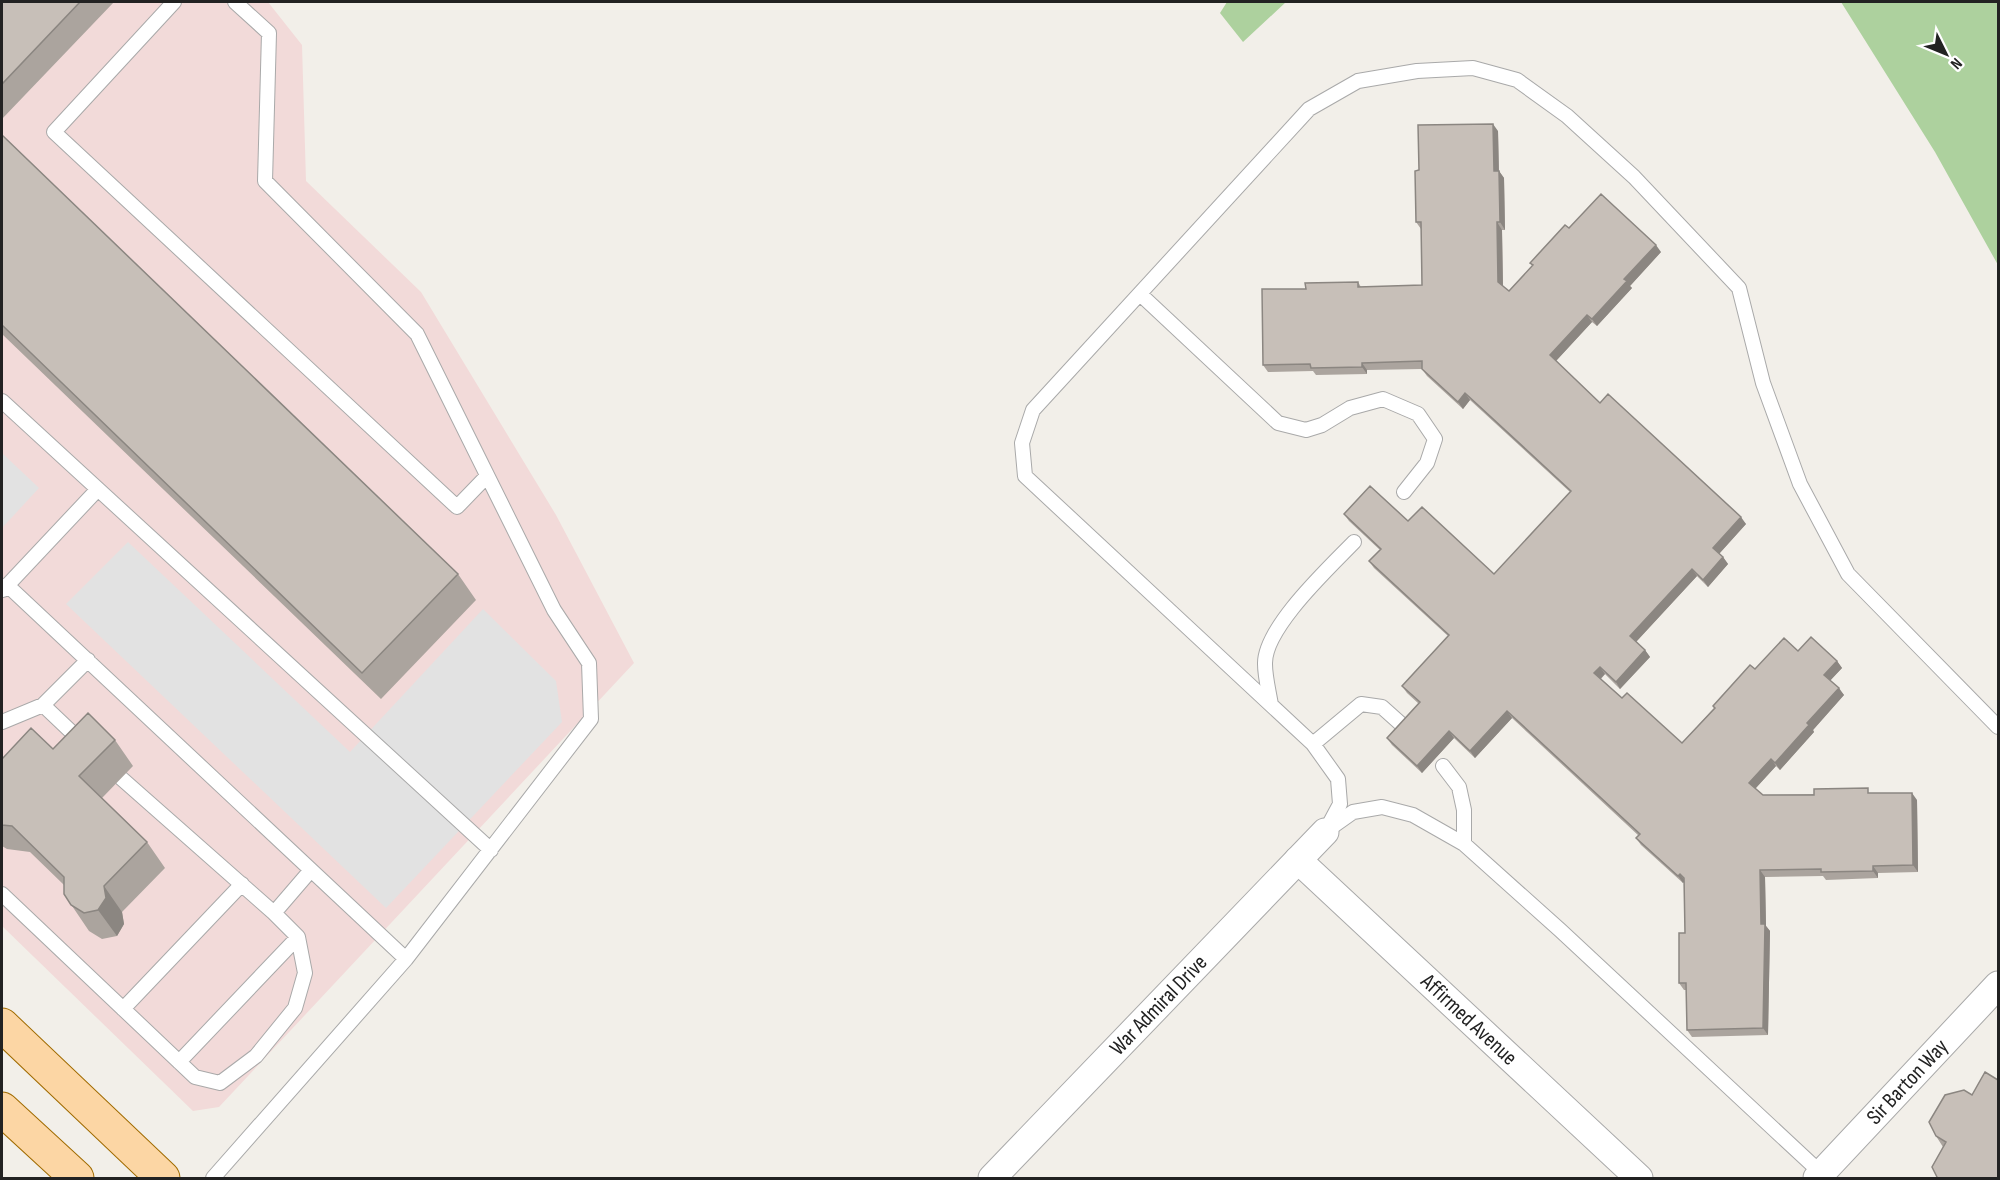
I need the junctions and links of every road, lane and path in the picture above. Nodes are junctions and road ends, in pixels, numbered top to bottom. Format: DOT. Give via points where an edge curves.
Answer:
graph roads {
  1 [pos="174,2"];
  2 [pos="235,2"];
  3 [pos="1140,294"];
  4 [pos="2,401"];
  5 [pos="486,477"];
  6 [pos="98,489"];
  7 [pos="1404,492"];
  8 [pos="1354,542"];
  9 [pos="4,588"];
  10 [pos="88,660"];
  11 [pos="44,705"];
  12 [pos="1271,705"];
  13 [pos="2,722"];
  14 [pos="1401,724"];
  15 [pos="1998,727"];
  16 [pos="1313,744"];
  17 [pos="93,752"];
  18 [pos="1443,766"];
  19 [pos="121,777"];
  20 [pos="1325,832"];
  21 [pos="1464,844"];
  22 [pos="491,850"];
  23 [pos="1298,860"];
  24 [pos="311,870"];
  25 [pos="242,884"];
  26 [pos="2,894"];
  27 [pos="274,913"];
  28 [pos="298,937"];
  29 [pos="406,959"];
  30 [pos="1998,985"];
  31 [pos="123,1009"];
  32 [pos="2,1025"];
  33 [pos="179,1062"];
  34 [pos="2,1109"];
  35 [pos="1819,1176"];
  36 [pos="77,1179"];
  37 [pos="163,1179"];
  38 [pos="213,1179"];
  39 [pos="992,1179"];
  40 [pos="1639,1179"];
  1 -- 5 [label="lane" via="54,132 457,507"];
  2 -- 5 [label="lane" via="268,33 265,182 417,334"];
  3 -- 7 [label="lane" via="1278,423 1306,430 1350,408 1383,399 1418,414 1435,439 1428,463"];
  3 -- 12 [label="lane" via="1033,410 1022,443 1025,476"];
  3 -- 15 [label="lane" via="1309,109 1358,81 1417,70 1473,68 1517,80 1567,116 1634,177 1739,288 1763,383 1800,484 1848,574"];
  4 -- 6 [label="lane"];
  5 -- 22 [label="lane" via="554,610 589,663 591,719"];
  6 -- 9 [label="lane"];
  6 -- 22 [label="lane"];
  8 -- 12 [label="lane" via="1270,639 1264,663"];
  9 -- 10 [label="lane"];
  10 -- 11 [label="lane"];
  10 -- 24 [label="lane"];
  11 -- 13 [label="lane"];
  11 -- 17 [label="lane"];
  12 -- 16 [label="lane"];
  14 -- 16 [label="lane" via="1382,707 1361,704"];
  16 -- 20 [label="lane" via="1338,779 1340,804"];
  18 -- 21 [label="lane" via="1459,787"];
  19 -- 25 [label="lane"];
  20 -- 21 [label="lane" via="1353,812 1382,807 1413,815"];
  20 -- 23 [label="street, War Admiral Drive"];
  21 -- 35 [label="lane"];
  22 -- 29 [label="lane"];
  23 -- 39 [label="street, War Admiral Drive"];
  23 -- 40 [label="street, Affirmed Avenue"];
  24 -- 27 [label="lane"];
  24 -- 29 [label="lane"];
  25 -- 27 [label="lane"];
  25 -- 31 [label="lane"];
  26 -- 31 [label="lane"];
  27 -- 28 [label="lane"];
  28 -- 33 [label="lane"];
  28 -- 33 [label="lane" via="305,973 295,1008 256,1056 220,1083 195,1077"];
  29 -- 38 [label="lane"];
  30 -- 35 [label="street, Sir Barton Way"];
  31 -- 33 [label="lane"];
  32 -- 37 [label="main road"];
  34 -- 36 [label="main road"];
}
